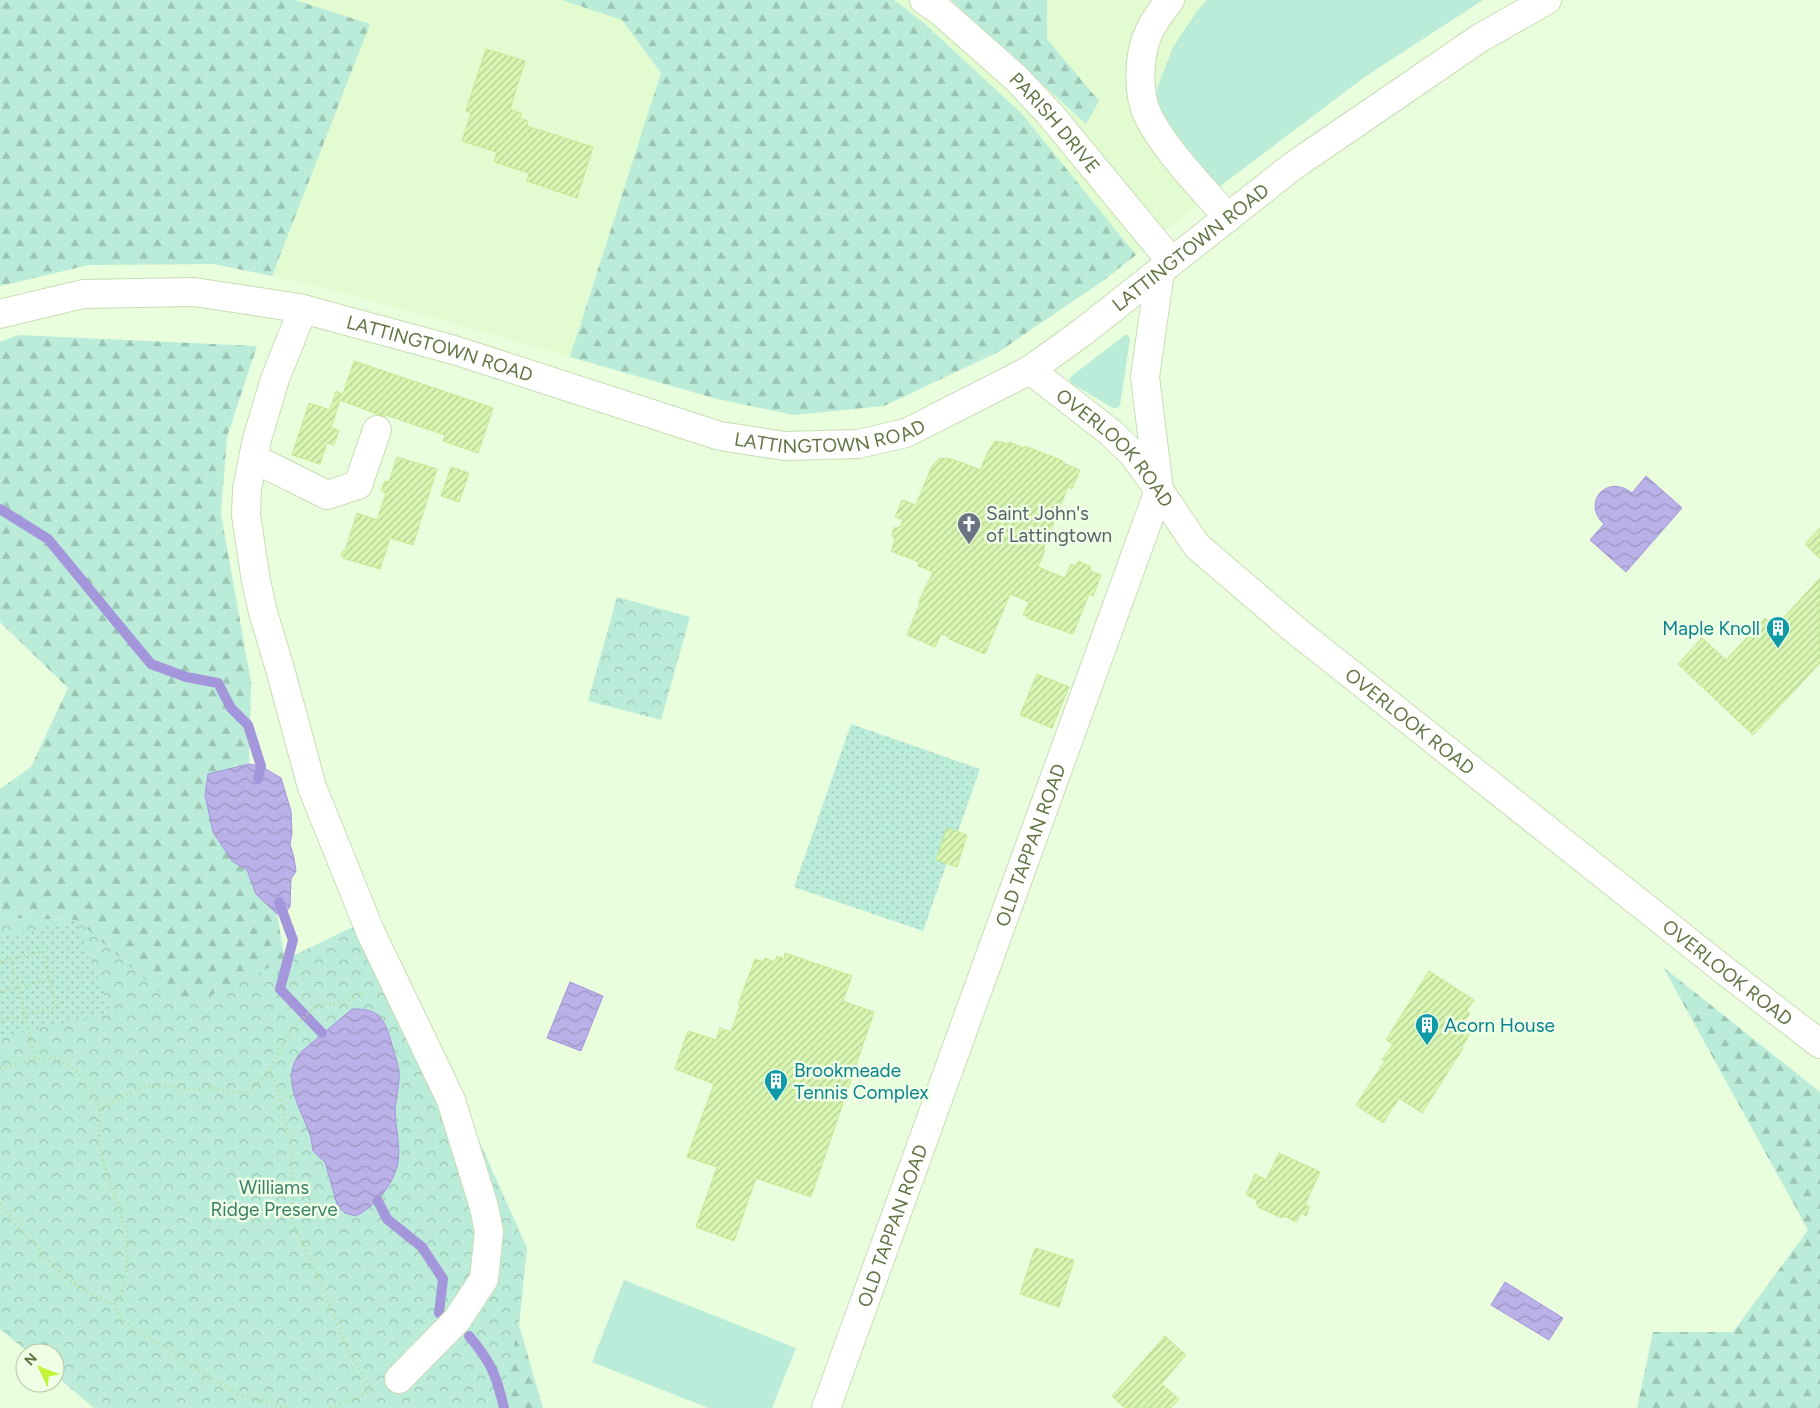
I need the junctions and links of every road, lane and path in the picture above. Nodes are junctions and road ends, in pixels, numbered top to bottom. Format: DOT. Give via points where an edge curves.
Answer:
graph roads {
  1 [pos="924,0"];
  2 [pos="1170,0"];
  3 [pos="1547,0"];
  4 [pos="1228,218"];
  5 [pos="1165,266"];
  6 [pos="303,309"];
  7 [pos="0,314"];
  8 [pos="1030,370"];
  9 [pos="377,430"];
  10 [pos="253,458"];
  11 [pos="1159,490"];
  12 [pos="11,959"];
  13 [pos="0,962"];
  14 [pos="49,979"];
  15 [pos="395,982"];
  16 [pos="18,987"];
  17 [pos="0,992"];
  18 [pos="25,1015"];
  19 [pos="0,1021"];
  20 [pos="1820,1044"];
  21 [pos="36,1061"];
  22 [pos="0,1068"];
  23 [pos="270,1071"];
  24 [pos="100,1109"];
  25 [pos="0,1204"];
  26 [pos="115,1304"];
  27 [pos="399,1379"];
  28 [pos="287,1408"];
  29 [pos="330,1408"];
  30 [pos="826,1408"];
  1 -- 5 [label="street, PARISH DRIVE" via="1023,85"];
  2 -- 4 [label="street" via="1148,32 1140,64 1141,90 1148,117 1167,146"];
  3 -- 4 [label="street, LATTINGTOWN ROAD" via="1480,38 1342,132"];
  4 -- 5 [label="street, LATTINGTOWN ROAD"];
  5 -- 8 [label="street, LATTINGTOWN ROAD"];
  5 -- 11 [label="street, OLD TAPPAN ROAD" via="1146,377"];
  6 -- 7 [label="street, LATTINGTOWN ROAD" via="194,292 83,294"];
  6 -- 8 [label="street, LATTINGTOWN ROAD" via="454,350 720,436 785,446 858,444 906,433"];
  6 -- 10 [label="street" via="274,379"];
  8 -- 11 [label="street, OVERLOOK ROAD" via="1110,432 1132,453"];
  9 -- 10 [label="street" via="358,484 327,495"];
  10 -- 15 [label="street" via="246,514 263,612 312,787 370,932"];
  11 -- 20 [label="street, OVERLOOK ROAD" via="1197,546 1294,629"];
  11 -- 30 [label="street, OLD TAPPAN ROAD"];
  12 -- 13 [label="path"];
  12 -- 14 [label="path" via="42,951"];
  12 -- 16 [label="path"];
  14 -- 16 [label="path"];
  14 -- 18 [label="path" via="56,1007"];
  15 -- 23 [label="path" via="342,1003 315,1007 298,1023 278,1052"];
  15 -- 27 [label="street" via="451,1100 489,1232 484,1279 457,1320"];
  16 -- 17 [label="path"];
  16 -- 18 [label="path"];
  18 -- 19 [label="path"];
  18 -- 21 [label="path"];
  21 -- 22 [label="path"];
  21 -- 24 [label="path" via="54,1059 71,1069 86,1082"];
  23 -- 24 [label="path" via="248,1093 217,1088 186,1090 169,1085 150,1086 136,1089"];
  23 -- 29 [label="path" via="282,1105 290,1144 294,1186 292,1221 349,1353 372,1391"];
  24 -- 26 [label="path" via="101,1155 127,1232 125,1282"];
  25 -- 26 [label="path" via="45,1258 72,1283"];
  26 -- 28 [label="path" via="125,1322 177,1353 188,1364 238,1394"];
}
